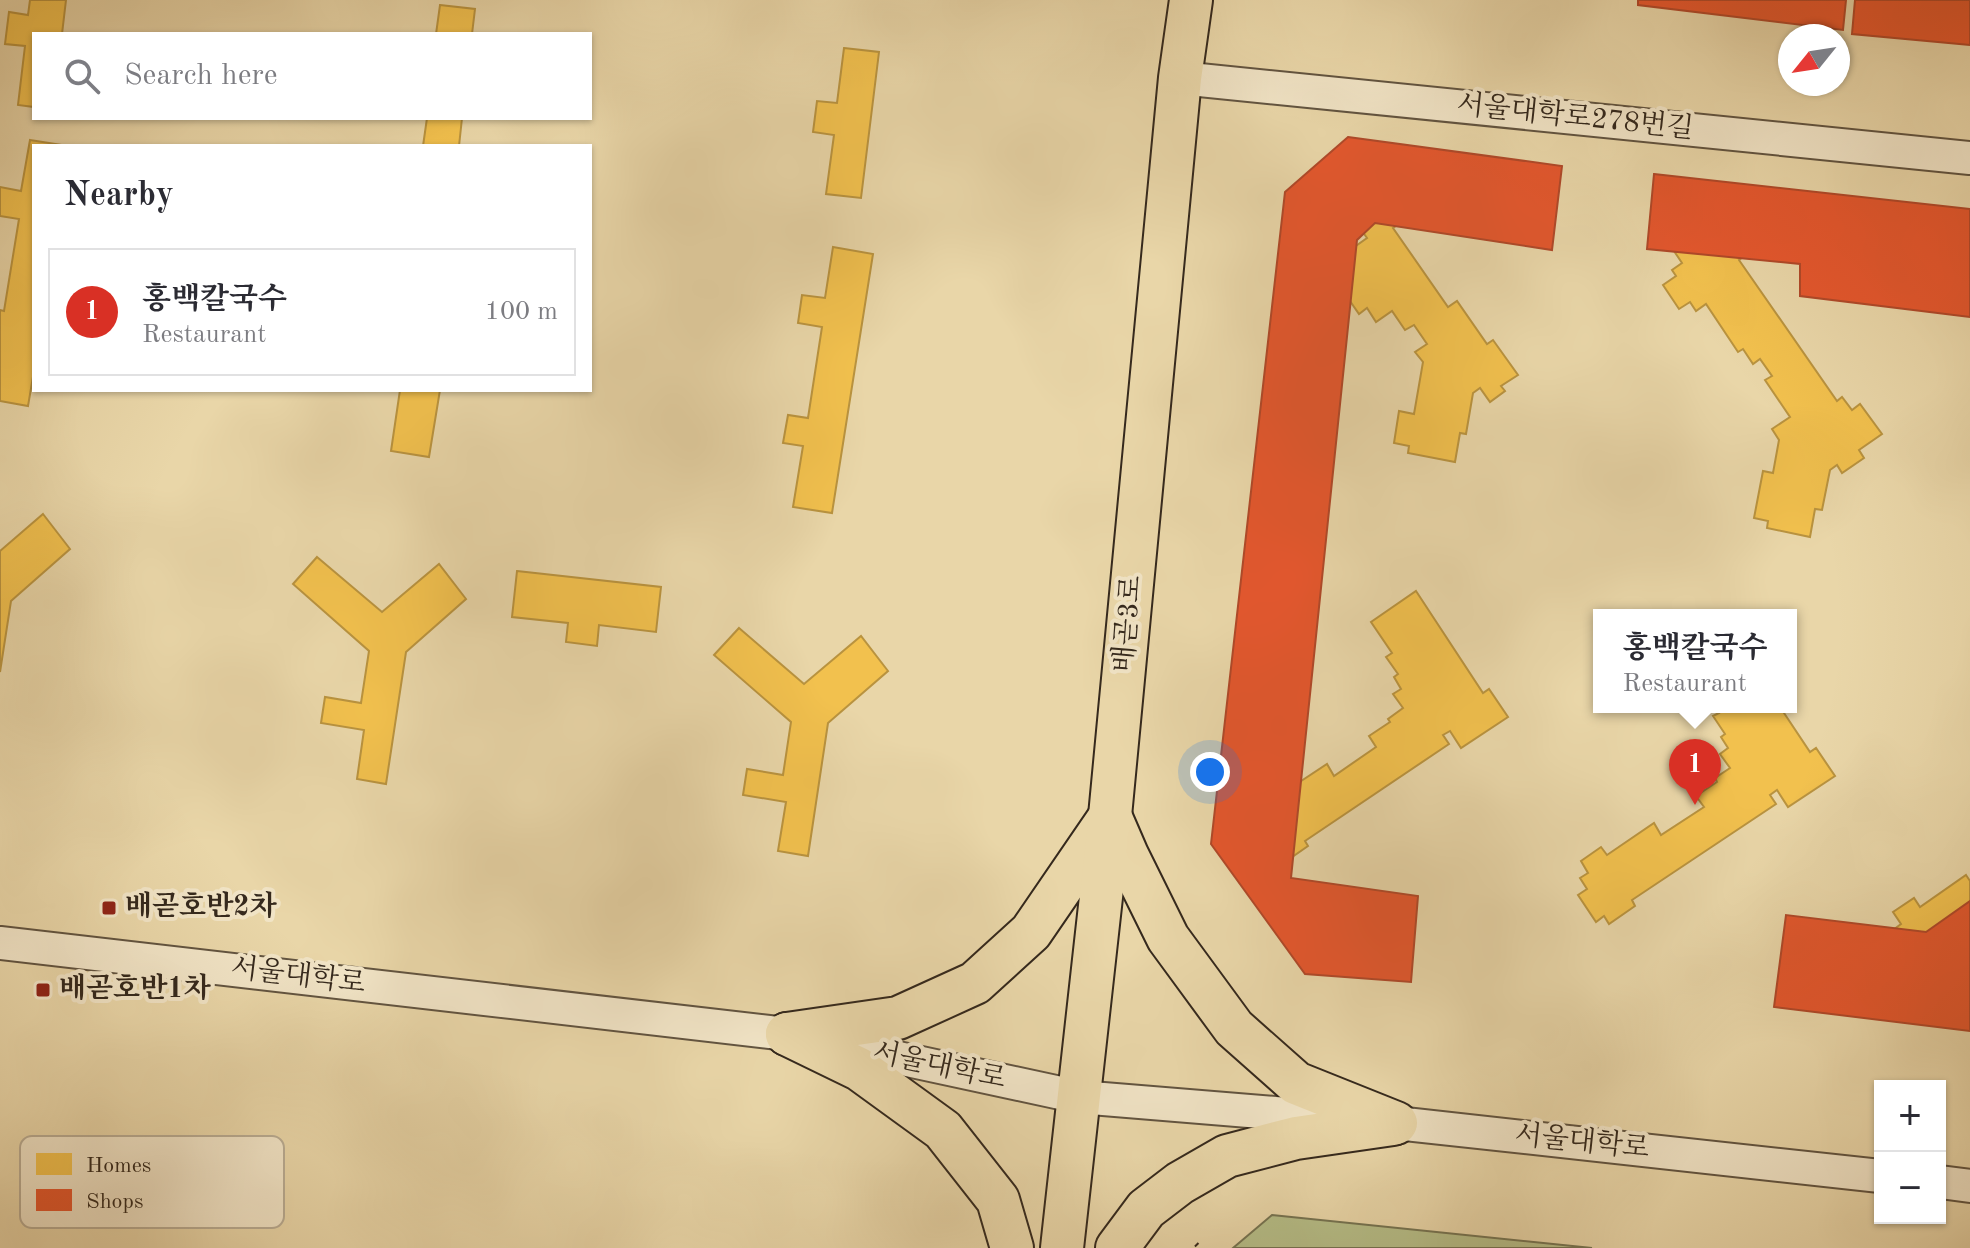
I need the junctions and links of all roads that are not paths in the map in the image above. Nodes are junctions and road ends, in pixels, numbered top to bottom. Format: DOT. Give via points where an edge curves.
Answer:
graph roads {
  1 [pos="1191,0"];
  2 [pos="1180,78"];
  3 [pos="1970,158"];
  4 [pos="1110,816"];
  5 [pos="0,943"];
  6 [pos="787,1034"];
  7 [pos="1079,1097"];
  8 [pos="1396,1123"];
  9 [pos="1874,1175"];
  10 [pos="1946,1183"];
  11 [pos="1970,1186"];
  12 [pos="1012,1248"];
  13 [pos="1062,1248"];
  14 [pos="1117,1248"];
  1 -- 2 [label="main road, 배곧3로"];
  2 -- 3 [label="street, 서울대학로278번길"];
  2 -- 4 [label="main road, 배곧3로"];
  4 -- 6 [label="main road" via="1031,932 975,983 898,1018"];
  4 -- 7 [label="main road, 배곧3로"];
  4 -- 8 [label="main road" via="1168,938 1234,1028 1296,1083"];
  5 -- 6 [label="street, 서울대학로"];
  6 -- 7 [label="street, 서울대학로"];
  6 -- 12 [label="main road" via="859,1069 943,1130 998,1200"];
  7 -- 8 [label="street, 서울대학로"];
  7 -- 13 [label="main road, 배곧3로"];
  8 -- 9 [label="street, 서울대학로"];
  8 -- 14 [label="main road" via="1296,1138 1227,1156 1146,1209"];
  10 -- 11 [label="street"];
}
